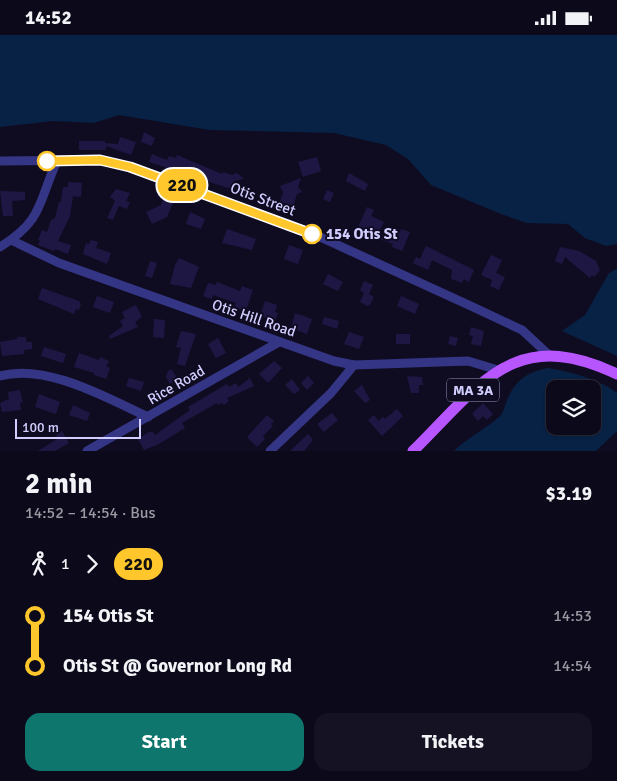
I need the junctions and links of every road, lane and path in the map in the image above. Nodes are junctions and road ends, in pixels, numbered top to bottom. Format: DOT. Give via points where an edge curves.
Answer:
graph roads {
  1 [pos="0,161"];
  2 [pos="57,161"];
  3 [pos="11,240"];
  4 [pos="0,247"];
  5 [pos="279,342"];
  6 [pos="549,355"];
  7 [pos="354,365"];
  8 [pos="498,370"];
  9 [pos="617,374"];
  10 [pos="0,376"];
  11 [pos="148,417"];
  12 [pos="87,451"];
  13 [pos="270,451"];
  14 [pos="412,451"];
  1 -- 2 [label="street, Otis Street"];
  2 -- 3 [label="street" via="40,207 27,226"];
  2 -- 6 [label="street, Otis Street" via="100,160 130,167 276,219 514,326"];
  3 -- 4 [label="street"];
  3 -- 5 [label="street, Otis Hill Road" via="59,263"];
  5 -- 7 [label="street, Otis Hill Road"];
  5 -- 11 [label="street, Rice Road"];
  6 -- 8 [label="main road, MA 3A" via="529,357"];
  6 -- 9 [label="main road, MA 3A" via="578,358"];
  7 -- 8 [label="street, Otis Hill Road" via="468,361"];
  7 -- 13 [label="street" via="331,393"];
  8 -- 14 [label="main road, MA 3A" via="484,379"];
  10 -- 11 [label="street" via="20,373 46,375"];
  11 -- 12 [label="street, Rice Road"];
}
